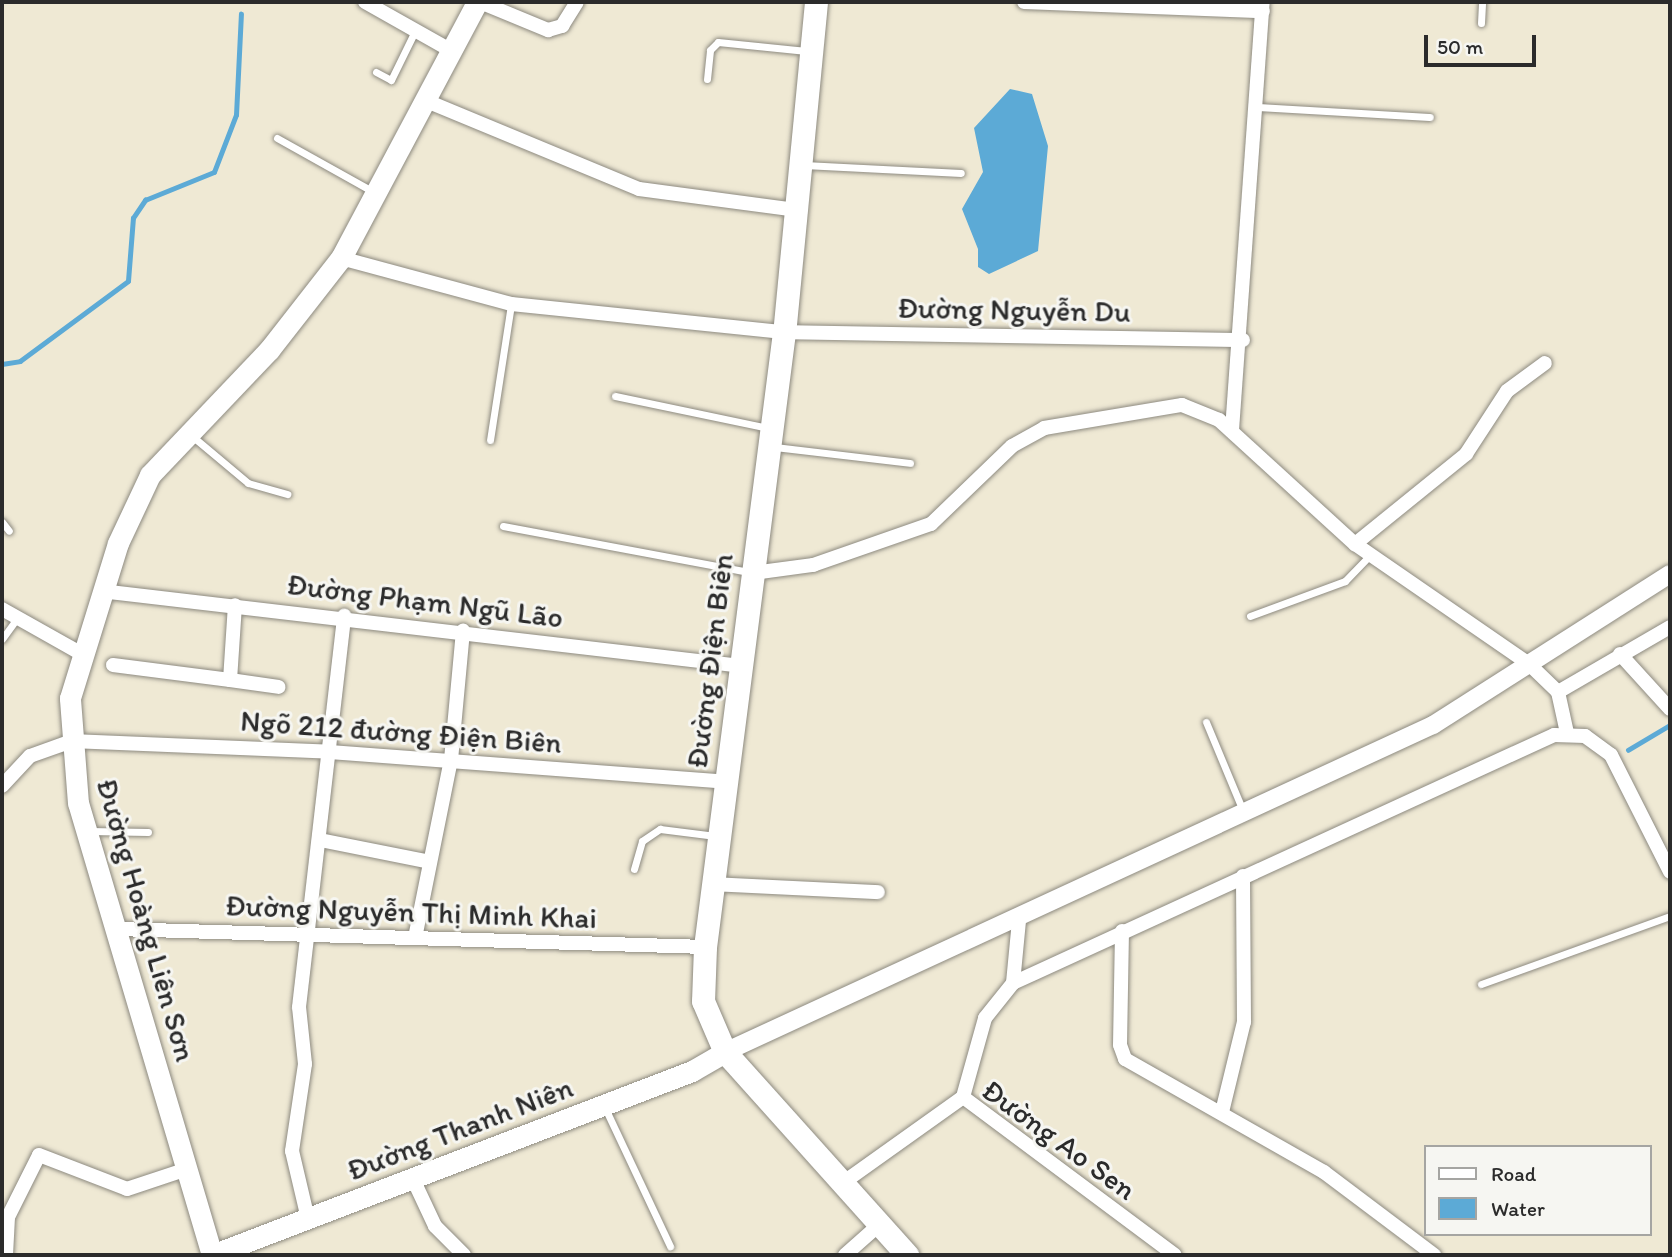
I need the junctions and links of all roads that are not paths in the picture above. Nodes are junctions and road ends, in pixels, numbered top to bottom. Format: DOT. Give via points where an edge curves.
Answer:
graph roads {
  1 [pos="365,2"];
  2 [pos="478,2"];
  3 [pos="578,2"];
  4 [pos="816,2"];
  5 [pos="1024,2"];
  6 [pos="1482,2"];
  7 [pos="1263,6"];
  8 [pos="1481,23"];
  9 [pos="415,31"];
  10 [pos="453,51"];
  11 [pos="812,52"];
  12 [pos="376,72"];
  13 [pos="707,79"];
  14 [pos="429,102"];
  15 [pos="1257,107"];
  16 [pos="1430,117"];
  17 [pos="277,138"];
  18 [pos="801,165"];
  19 [pos="961,173"];
  20 [pos="376,194"];
  21 [pos="796,210"];
  22 [pos="341,258"];
  23 [pos="511,304"];
  24 [pos="785,332"];
  25 [pos="1243,340"];
  26 [pos="1545,363"];
  27 [pos="615,396"];
  28 [pos="187,430"];
  29 [pos="1232,430"];
  30 [pos="771,438"];
  31 [pos="490,440"];
  32 [pos="910,463"];
  33 [pos="287,494"];
  34 [pos="2,522"];
  35 [pos="503,526"];
  36 [pos="9,531"];
  37 [pos="1355,544"];
  38 [pos="1370,555"];
  39 [pos="753,573"];
  40 [pos="1670,574"];
  41 [pos="102,590"];
  42 [pos="235,605"];
  43 [pos="2,609"];
  44 [pos="344,616"];
  45 [pos="1251,616"];
  46 [pos="17,618"];
  47 [pos="1670,627"];
  48 [pos="463,631"];
  49 [pos="2,639"];
  50 [pos="82,654"];
  51 [pos="1620,654"];
  52 [pos="113,664"];
  53 [pos="1529,664"];
  54 [pos="741,666"];
  55 [pos="230,680"];
  56 [pos="279,687"];
  57 [pos="1558,691"];
  58 [pos="1670,709"];
  59 [pos="1206,722"];
  60 [pos="1567,733"];
  61 [pos="72,741"];
  62 [pos="330,752"];
  63 [pos="452,760"];
  64 [pos="726,782"];
  65 [pos="2,786"];
  66 [pos="1245,814"];
  67 [pos="87,831"];
  68 [pos="148,832"];
  69 [pos="720,836"];
  70 [pos="320,840"];
  71 [pos="430,862"];
  72 [pos="1669,865"];
  73 [pos="635,869"];
  74 [pos="1243,876"];
  75 [pos="713,884"];
  76 [pos="878,892"];
  77 [pos="1670,916"];
  78 [pos="1019,921"];
  79 [pos="117,929"];
  80 [pos="1122,931"];
  81 [pos="310,935"];
  82 [pos="415,938"];
  83 [pos="705,947"];
  84 [pos="1013,983"];
  85 [pos="1481,984"];
  86 [pos="726,1052"];
  87 [pos="962,1097"];
  88 [pos="604,1105"];
  89 [pos="1222,1112"];
  90 [pos="187,1169"];
  91 [pos="413,1179"];
  92 [pos="844,1182"];
  93 [pos="309,1219"];
  94 [pos="880,1224"];
  95 [pos="670,1246"];
  96 [pos="6,1255"];
  97 [pos="212,1255"];
  98 [pos="464,1255"];
  99 [pos="845,1255"];
  100 [pos="907,1255"];
  101 [pos="1175,1255"];
  102 [pos="1434,1255"];
  1 -- 9 [label="street"];
  2 -- 3 [label="street" via="548,30 562,26"];
  2 -- 10 [label="main road, Đường Hoàng Liên Sơn"];
  4 -- 11 [label="main road, Đường Điện Biên"];
  5 -- 7 [label="street"];
  6 -- 8 [label="lane"];
  7 -- 15 [label="street"];
  9 -- 10 [label="street"];
  9 -- 12 [label="lane" via="391,80"];
  10 -- 14 [label="main road, Đường Hoàng Liên Sơn"];
  11 -- 13 [label="lane" via="718,42 710,50"];
  11 -- 18 [label="main road, Đường Điện Biên"];
  14 -- 20 [label="main road, Đường Hoàng Liên Sơn"];
  14 -- 21 [label="street" via="639,189"];
  15 -- 16 [label="lane"];
  15 -- 25 [label="street"];
  17 -- 20 [label="lane"];
  18 -- 19 [label="lane"];
  18 -- 21 [label="main road, Đường Điện Biên"];
  20 -- 22 [label="main road, Đường Hoàng Liên Sơn"];
  21 -- 24 [label="main road, Đường Điện Biên"];
  22 -- 23 [label="street, Đường Nguyễn Du"];
  22 -- 28 [label="main road, Đường Hoàng Liên Sơn" via="269,350"];
  23 -- 24 [label="street, Đường Nguyễn Du"];
  23 -- 31 [label="lane"];
  24 -- 25 [label="street, Đường Nguyễn Du"];
  24 -- 30 [label="main road, Đường Điện Biên"];
  25 -- 29 [label="street"];
  26 -- 37 [label="street" via="1507,391 1466,453"];
  27 -- 30 [label="lane"];
  28 -- 33 [label="lane" via="248,484"];
  28 -- 41 [label="main road, Đường Hoàng Liên Sơn" via="145,485"];
  29 -- 37 [label="street"];
  29 -- 39 [label="street" via="1206,412 1171,405 1044,428 1012,446 931,524 813,565"];
  30 -- 32 [label="lane"];
  30 -- 39 [label="main road, Đường Điện Biên"];
  34 -- 36 [label="lane"];
  35 -- 39 [label="lane"];
  37 -- 38 [label="street"];
  38 -- 45 [label="lane" via="1345,581"];
  38 -- 53 [label="street"];
  39 -- 54 [label="main road, Đường Điện Biên"];
  40 -- 53 [label="street"];
  41 -- 42 [label="street, Đường Phạm Ngũ Lão"];
  41 -- 50 [label="main road, Đường Hoàng Liên Sơn"];
  42 -- 44 [label="street, Đường Phạm Ngũ Lão"];
  42 -- 55 [label="street"];
  43 -- 46 [label="street"];
  44 -- 48 [label="street, Đường Phạm Ngũ Lão"];
  44 -- 62 [label="street"];
  46 -- 49 [label="lane"];
  46 -- 50 [label="street"];
  47 -- 51 [label="street"];
  48 -- 54 [label="street, Đường Phạm Ngũ Lão"];
  48 -- 63 [label="street"];
  50 -- 61 [label="main road, Đường Hoàng Liên Sơn" via="70,698"];
  51 -- 57 [label="street"];
  51 -- 58 [label="street"];
  52 -- 55 [label="street"];
  53 -- 57 [label="street"];
  53 -- 66 [label="street" via="1433,725"];
  54 -- 64 [label="main road, Đường Điện Biên"];
  55 -- 56 [label="street"];
  57 -- 60 [label="street"];
  59 -- 66 [label="lane"];
  60 -- 72 [label="street" via="1585,736 1611,755"];
  60 -- 74 [label="street"];
  61 -- 62 [label="street, Ngõ 212 đường Điện Biên"];
  61 -- 65 [label="street" via="30,756"];
  61 -- 67 [label="main road, Đường Hoàng Liên Sơn"];
  62 -- 63 [label="street, Ngõ 212 đường Điện Biên"];
  62 -- 70 [label="street"];
  63 -- 64 [label="street, Ngõ 212 đường Điện Biên"];
  63 -- 71 [label="street"];
  64 -- 69 [label="main road, Đường Điện Biên"];
  66 -- 78 [label="street"];
  67 -- 68 [label="lane"];
  67 -- 79 [label="main road, Đường Hoàng Liên Sơn"];
  69 -- 73 [label="lane" via="660,829 642,841"];
  69 -- 75 [label="main road, Đường Điện Biên"];
  70 -- 71 [label="street"];
  70 -- 81 [label="street"];
  71 -- 82 [label="street"];
  74 -- 80 [label="street"];
  74 -- 89 [label="street" via="1244,1022"];
  75 -- 76 [label="street"];
  75 -- 83 [label="main road, Đường Điện Biên"];
  77 -- 85 [label="lane"];
  78 -- 84 [label="street"];
  78 -- 86 [label="street"];
  79 -- 81 [label="street, Đường Nguyễn Thị Minh Khai"];
  79 -- 90 [label="main road, Đường Hoàng Liên Sơn"];
  80 -- 84 [label="street"];
  80 -- 89 [label="street" via="1120,1045 1125,1059"];
  81 -- 82 [label="street, Đường Nguyễn Thị Minh Khai"];
  81 -- 93 [label="street" via="299,1007 304,1080 292,1151"];
  82 -- 83 [label="street, Đường Nguyễn Thị Minh Khai"];
  83 -- 86 [label="main road, Đường Điện Biên" via="703,1001"];
  84 -- 87 [label="street" via="985,1018"];
  86 -- 88 [label="main road, Đường Thanh Niên"];
  86 -- 92 [label="main road, Đường Điện Biên"];
  87 -- 92 [label="street, Đường Ao Sen"];
  87 -- 101 [label="street, Đường Ao Sen"];
  88 -- 91 [label="main road, Đường Thanh Niên"];
  88 -- 95 [label="lane"];
  89 -- 102 [label="street" via="1324,1172"];
  90 -- 96 [label="street" via="127,1189 39,1155 9,1217"];
  90 -- 97 [label="main road, Đường Hoàng Liên Sơn"];
  91 -- 93 [label="main road, Đường Thanh Niên"];
  91 -- 98 [label="street" via="435,1226"];
  92 -- 94 [label="main road, Đường Điện Biên"];
  93 -- 97 [label="main road, Đường Thanh Niên"];
  94 -- 99 [label="street"];
  94 -- 100 [label="main road, Đường Điện Biên"];
}
